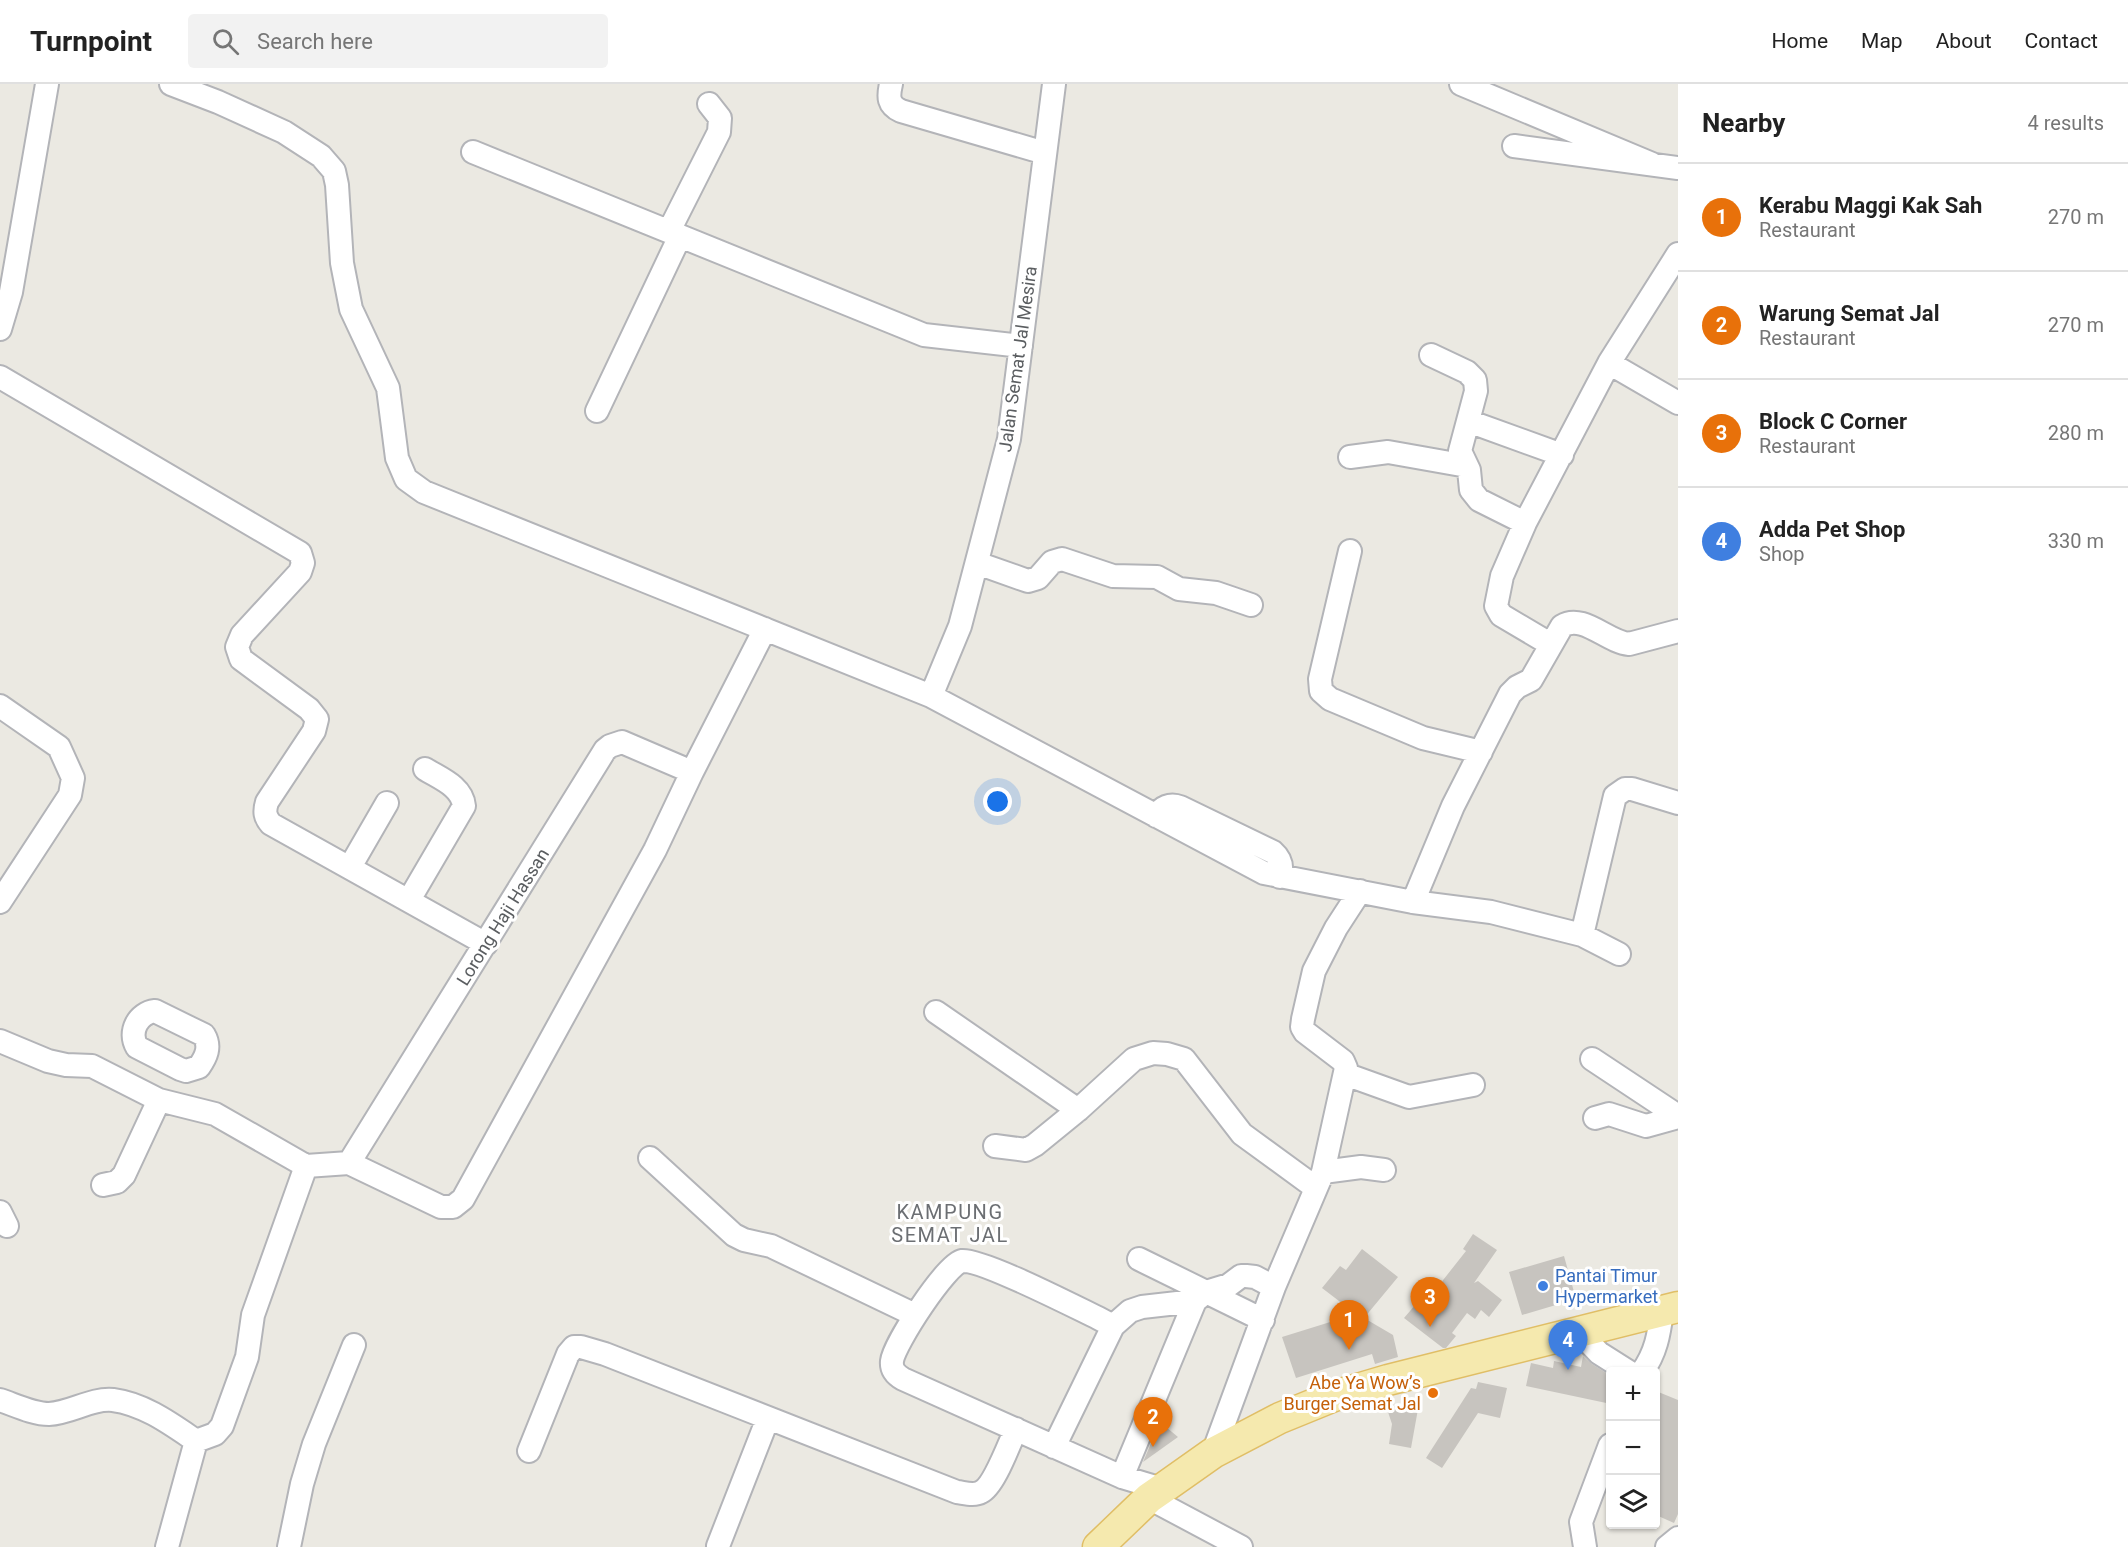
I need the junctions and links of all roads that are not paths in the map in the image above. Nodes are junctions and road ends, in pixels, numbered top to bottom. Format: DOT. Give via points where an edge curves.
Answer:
graph roads {
  1 [pos="47,84"];
  2 [pos="171,84"];
  3 [pos="891,84"];
  4 [pos="1054,84"];
  5 [pos="1461,84"];
  6 [pos="709,104"];
  7 [pos="1514,146"];
  8 [pos="473,152"];
  9 [pos="1045,153"];
  10 [pos="1652,164"];
  11 [pos="1678,168"];
  12 [pos="675,234"];
  13 [pos="1678,254"];
  14 [pos="0,329"];
  15 [pos="1021,346"];
  16 [pos="1431,355"];
  17 [pos="1609,363"];
  18 [pos="0,377"];
  19 [pos="1678,403"];
  20 [pos="597,411"];
  21 [pos="1468,421"];
  22 [pos="1562,455"];
  23 [pos="1350,457"];
  24 [pos="1467,466"];
  25 [pos="1526,523"];
  26 [pos="1350,551"];
  27 [pos="977,563"];
  28 [pos="1251,605"];
  29 [pos="765,629"];
  30 [pos="1678,631"];
  31 [pos="1550,644"];
  32 [pos="931,696"];
  33 [pos="0,706"];
  34 [pos="1480,752"];
  35 [pos="424,769"];
  36 [pos="692,772"];
  37 [pos="387,803"];
  38 [pos="1678,803"];
  39 [pos="354,859"];
  40 [pos="1360,891"];
  41 [pos="409,900"];
  42 [pos="0,902"];
  43 [pos="1413,902"];
  44 [pos="1582,935"];
  45 [pos="486,944"];
  46 [pos="1619,954"];
  47 [pos="936,1012"];
  48 [pos="0,1041"];
  49 [pos="156,1058"];
  50 [pos="1592,1059"];
  51 [pos="1345,1074"];
  52 [pos="1473,1085"];
  53 [pos="149,1096"];
  54 [pos="1078,1110"];
  55 [pos="1678,1116"];
  56 [pos="1594,1118"];
  57 [pos="995,1146"];
  58 [pos="650,1158"];
  59 [pos="349,1163"];
  60 [pos="306,1166"];
  61 [pos="1384,1170"];
  62 [pos="1320,1180"];
  63 [pos="103,1185"];
  64 [pos="1139,1259"];
  65 [pos="1274,1287"];
  66 [pos="1201,1297"];
  67 [pos="1670,1309"];
  68 [pos="915,1315"];
  69 [pos="1263,1320"];
  70 [pos="1113,1326"];
  71 [pos="1579,1332"];
  72 [pos="354,1345"];
  73 [pos="1622,1367"];
  74 [pos="1645,1367"];
  75 [pos="0,1400"];
  76 [pos="768,1418"];
  77 [pos="1016,1429"];
  78 [pos="196,1441"];
  79 [pos="1054,1447"];
  80 [pos="529,1451"];
  81 [pos="1213,1453"];
  82 [pos="1606,1458"];
  83 [pos="1122,1477"];
  84 [pos="1156,1493"];
  85 [pos="1678,1539"];
  86 [pos="718,1546"];
  87 [pos="167,1547"];
  88 [pos="289,1547"];
  89 [pos="1098,1547"];
  90 [pos="1241,1547"];
  91 [pos="1585,1547"];
  92 [pos="1667,1547"];
  1 -- 14 [label="street" via="11,292"];
  2 -- 29 [label="street" via="284,132 321,156 334,171 342,263 351,309 388,388 397,458 406,479 424,492"];
  3 -- 9 [label="street" via="890,104 901,111"];
  4 -- 9 [label="street, Jalan Semat Jal Mesira"];
  5 -- 10 [label="street"];
  6 -- 12 [label="street" via="720,118 720,128"];
  7 -- 10 [label="street"];
  8 -- 12 [label="street"];
  9 -- 15 [label="street, Jalan Semat Jal Mesira"];
  10 -- 11 [label="street"];
  12 -- 15 [label="street" via="924,335"];
  12 -- 20 [label="street"];
  13 -- 17 [label="street"];
  15 -- 27 [label="street, Jalan Semat Jal Mesira" via="1009,439"];
  16 -- 21 [label="street" via="1467,372 1475,380"];
  17 -- 19 [label="street"];
  17 -- 22 [label="street"];
  18 -- 39 [label="street" via="300,553 300,572 242,635 237,647 241,659 317,719 314,731 267,802 265,813 271,824 323,853"];
  21 -- 22 [label="street"];
  21 -- 24 [label="street" via="1460,451"];
  22 -- 25 [label="street"];
  23 -- 24 [label="street" via="1388,452"];
  24 -- 25 [label="street" via="1476,498"];
  25 -- 31 [label="street" via="1502,576 1496,606 1505,619"];
  26 -- 34 [label="street" via="1320,680 1321,691 1330,699 1423,738"];
  27 -- 28 [label="street" via="1028,581 1062,559 1113,576 1157,577 1179,588 1212,592"];
  27 -- 32 [label="street, Jalan Semat Jal Mesira" via="960,626"];
  29 -- 32 [label="street"];
  29 -- 36 [label="street"];
  30 -- 31 [label="street" via="1625,644 1574,622 1562,626"];
  31 -- 34 [label="street" via="1531,680 1511,691"];
  32 -- 40 [label="street" via="1264,873"];
  33 -- 42 [label="street" via="59,747 73,778 70,795"];
  34 -- 43 [label="street"];
  35 -- 41 [label="street" via="461,793 464,806"];
  36 -- 45 [label="street, Lorong Haji Hassan" via="622,742 610,746"];
  36 -- 59 [label="street" via="655,850 459,1204 441,1207"];
  37 -- 39 [label="street"];
  38 -- 44 [label="street" via="1632,789 1615,796"];
  39 -- 41 [label="street"];
  40 -- 43 [label="street"];
  40 -- 51 [label="street" via="1314,971 1302,1027 1343,1061"];
  41 -- 45 [label="street"];
  43 -- 44 [label="street" via="1491,912"];
  44 -- 46 [label="street"];
  45 -- 59 [label="street, Lorong Haji Hassan"];
  47 -- 54 [label="street"];
  48 -- 53 [label="street" via="48,1061 92,1066"];
  49 -- 53 [label="street"];
  50 -- 55 [label="street"];
  51 -- 52 [label="street" via="1409,1097"];
  51 -- 62 [label="street"];
  53 -- 60 [label="street" via="215,1114"];
  53 -- 63 [label="street" via="124,1175 117,1182"];
  54 -- 57 [label="street" via="1026,1150"];
  54 -- 62 [label="street" via="1134,1059 1153,1053 1167,1054 1184,1059 1242,1134"];
  55 -- 56 [label="street" via="1646,1126 1609,1114"];
  58 -- 68 [label="street" via="734,1235 771,1246"];
  59 -- 60 [label="street"];
  60 -- 78 [label="street" via="253,1315 248,1357 222,1426 215,1434"];
  61 -- 62 [label="street" via="1361,1167"];
  62 -- 65 [label="street"];
  64 -- 66 [label="street"];
  65 -- 66 [label="street" via="1255,1277 1241,1276"];
  65 -- 69 [label="street"];
  66 -- 69 [label="street"];
  66 -- 70 [label="street" via="1136,1308"];
  66 -- 83 [label="street"];
  67 -- 71 [label="main road"];
  67 -- 74 [label="street" via="1651,1360"];
  68 -- 70 [label="street" via="952,1267 965,1261 992,1268"];
  68 -- 77 [label="street" via="893,1357 897,1376"];
  69 -- 81 [label="street"];
  70 -- 79 [label="street"];
  71 -- 73 [label="street" via="1599,1353"];
  71 -- 81 [label="main road" via="1334,1396 1280,1418"];
  72 -- 88 [label="street" via="314,1444"];
  75 -- 78 [label="street" via="47,1414 99,1401 127,1403 159,1416"];
  76 -- 77 [label="street" via="970,1494 980,1493 990,1484"];
  76 -- 80 [label="street" via="605,1354 574,1347"];
  76 -- 86 [label="street"];
  77 -- 79 [label="street"];
  78 -- 87 [label="street"];
  79 -- 83 [label="street"];
  81 -- 84 [label="main road"];
  82 -- 91 [label="street" via="1582,1518"];
  83 -- 84 [label="street"];
  84 -- 89 [label="main road"];
  84 -- 90 [label="street"];
  85 -- 92 [label="street"];
}
